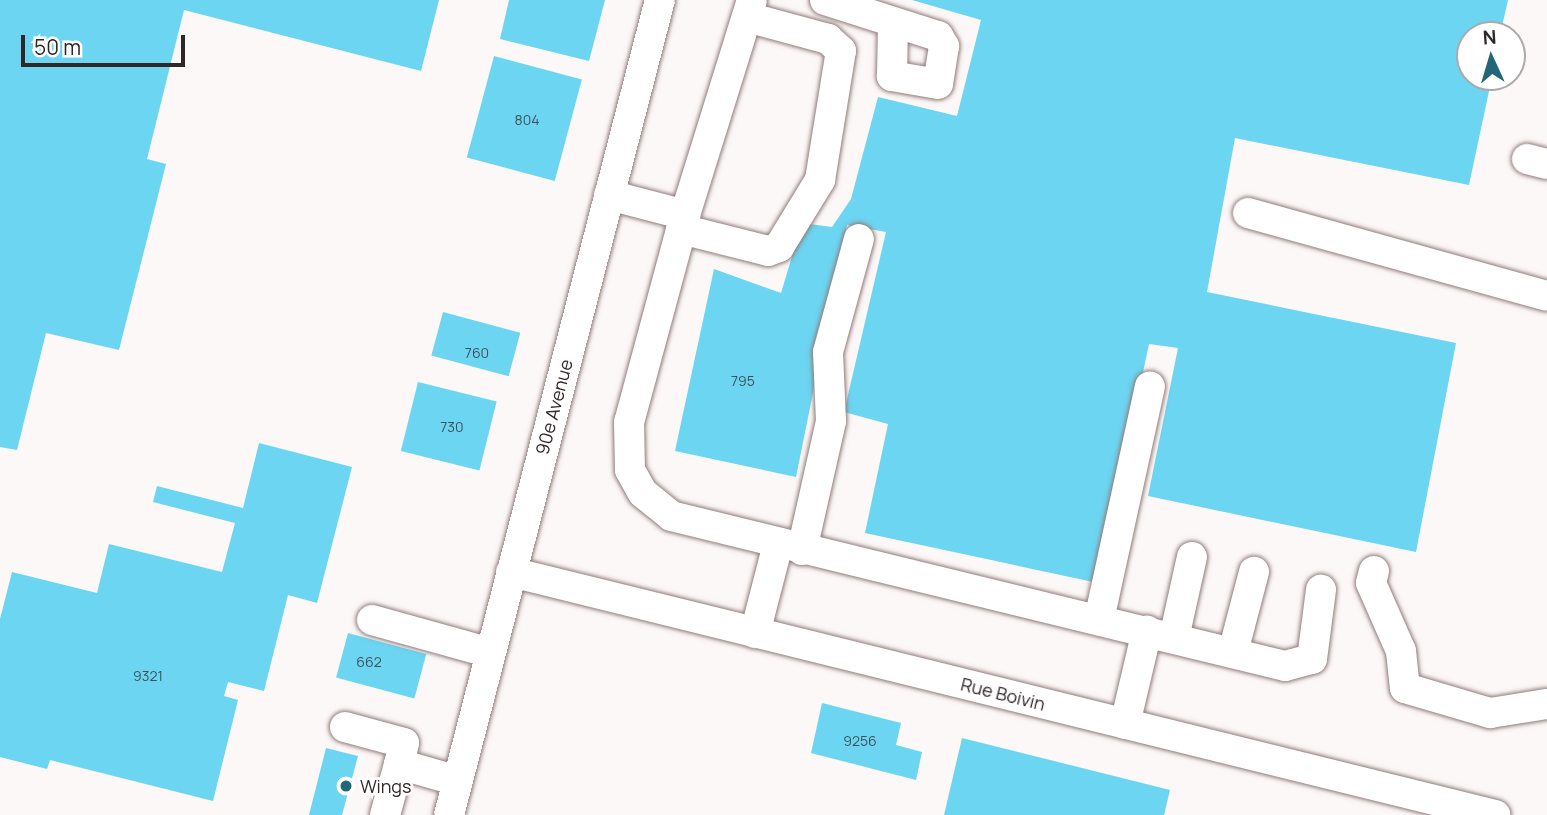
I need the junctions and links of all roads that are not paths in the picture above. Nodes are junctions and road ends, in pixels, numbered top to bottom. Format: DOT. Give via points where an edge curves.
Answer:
graph roads {
  1 [pos="660,0"];
  2 [pos="825,0"];
  3 [pos="749,8"];
  4 [pos="892,24"];
  5 [pos="610,195"];
  6 [pos="1248,213"];
  7 [pos="683,222"];
  8 [pos="859,239"];
  9 [pos="1547,296"];
  10 [pos="1150,387"];
  11 [pos="790,547"];
  12 [pos="1192,557"];
  13 [pos="1374,571"];
  14 [pos="511,572"];
  15 [pos="1254,572"];
  16 [pos="1321,590"];
  17 [pos="372,620"];
  18 [pos="1099,620"];
  19 [pos="755,633"];
  20 [pos="1161,634"];
  21 [pos="1233,652"];
  22 [pos="491,653"];
  23 [pos="1547,704"];
  24 [pos="1125,724"];
  25 [pos="345,727"];
  26 [pos="399,764"];
  27 [pos="458,780"];
  28 [pos="385,815"];
  29 [pos="449,815"];
  30 [pos="1495,815"];
  1 -- 5 [label="street, 90e Avenue"];
  2 -- 4 [label="street"];
  3 -- 7 [label="street"];
  3 -- 7 [label="street" via="828,39 841,51 820,180 779,247 768,251"];
  5 -- 7 [label="street"];
  5 -- 14 [label="street, 90e Avenue"];
  6 -- 9 [label="street"];
  7 -- 11 [label="street" via="629,422 630,470 643,493 671,516"];
  8 -- 11 [label="street" via="828,352 831,421"];
  10 -- 18 [label="street"];
  11 -- 18 [label="street"];
  11 -- 19 [label="street"];
  12 -- 20 [label="street"];
  13 -- 23 [label="street" via="1371,583 1401,651 1405,688 1490,713"];
  14 -- 19 [label="street, Rue Boivin"];
  14 -- 22 [label="street, 90e Avenue"];
  15 -- 21 [label="street"];
  16 -- 21 [label="street" via="1312,659 1285,666"];
  17 -- 22 [label="street"];
  18 -- 20 [label="street"];
  19 -- 24 [label="street, Rue Boivin"];
  20 -- 21 [label="street"];
  20 -- 24 [label="street"];
  22 -- 27 [label="street, 90e Avenue"];
  24 -- 30 [label="street, Rue Boivin"];
  25 -- 26 [label="street" via="404,743"];
  26 -- 27 [label="street"];
  26 -- 28 [label="street"];
  27 -- 29 [label="street, 90e Avenue"];
}
